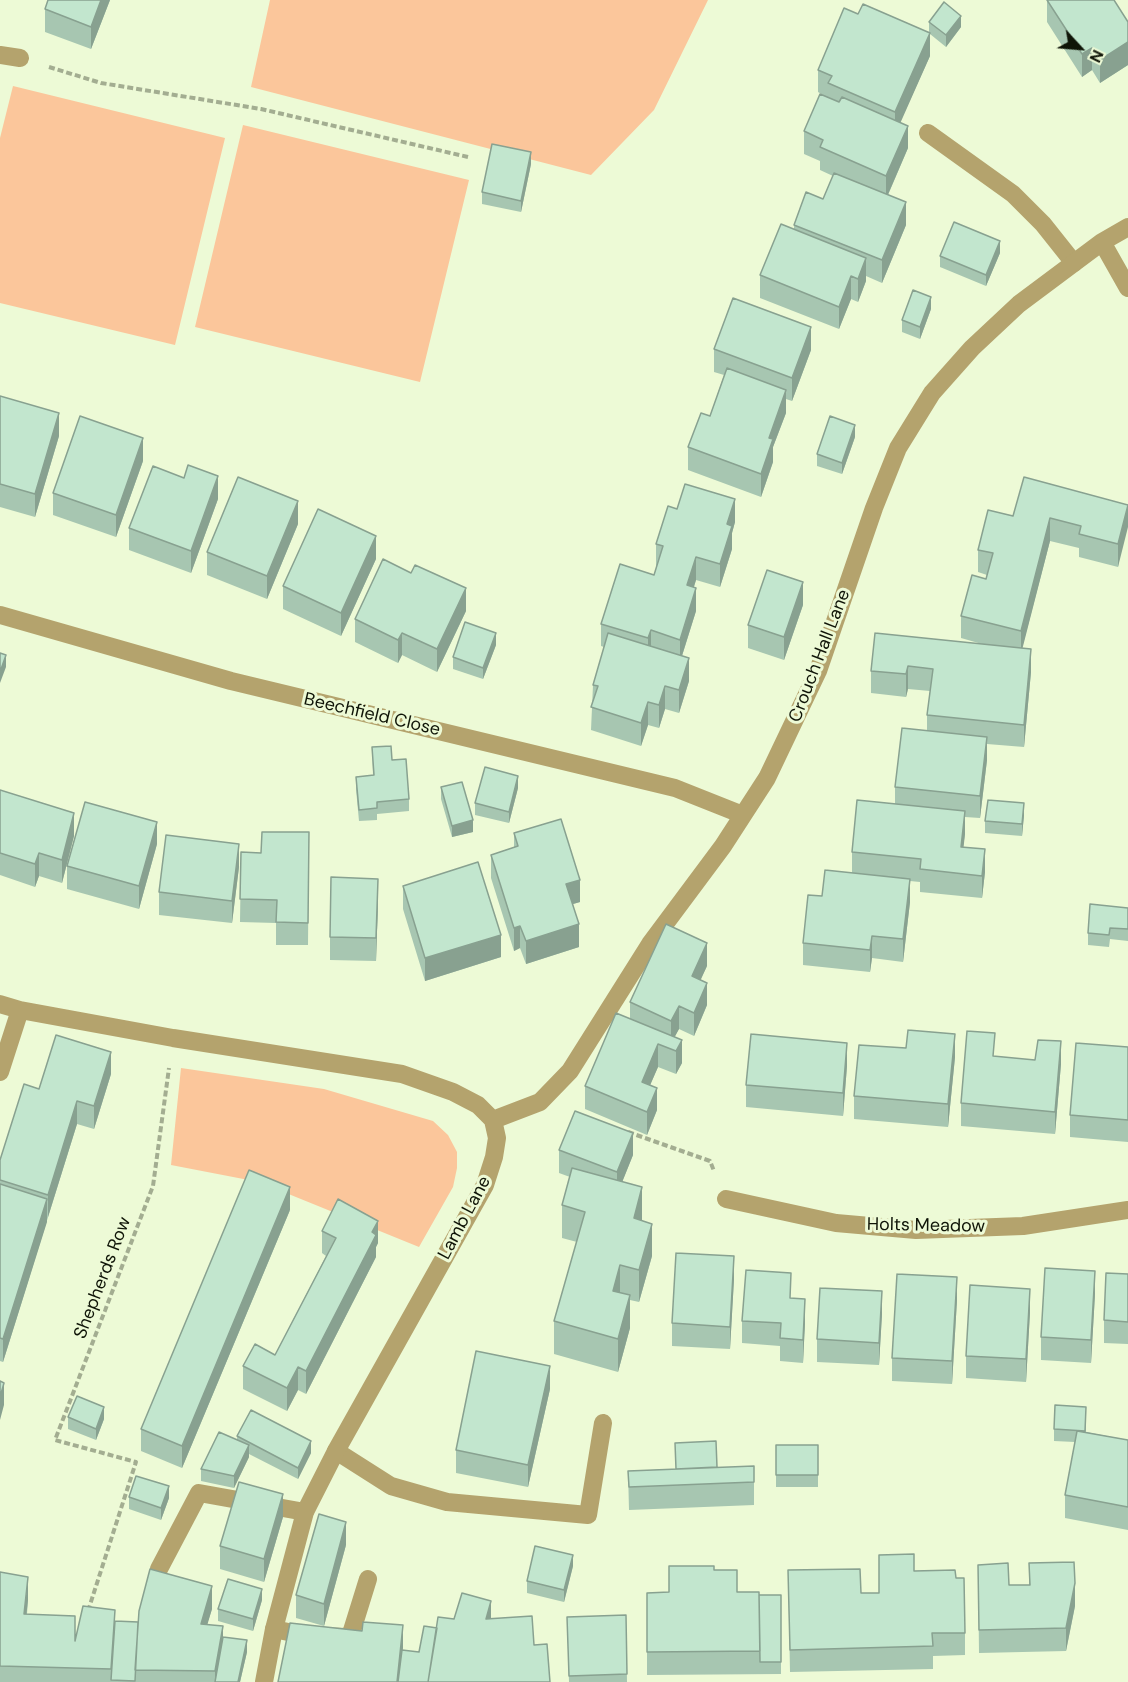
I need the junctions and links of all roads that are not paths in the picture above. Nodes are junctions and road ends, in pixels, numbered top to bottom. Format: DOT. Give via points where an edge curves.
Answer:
graph roads {
  1 [pos="0,55"];
  2 [pos="20,58"];
  3 [pos="928,133"];
  4 [pos="1128,227"];
  5 [pos="1102,242"];
  6 [pos="1074,263"];
  7 [pos="1128,288"];
  8 [pos="0,615"];
  9 [pos="743,815"];
  10 [pos="0,1004"];
  11 [pos="20,1010"];
  12 [pos="0,1072"];
  13 [pos="493,1120"];
  14 [pos="726,1199"];
  15 [pos="1128,1210"];
  16 [pos="603,1424"];
  17 [pos="336,1451"];
  18 [pos="304,1512"];
  19 [pos="159,1569"];
  20 [pos="368,1579"];
  21 [pos="274,1629"];
  22 [pos="264,1682"];
  1 -- 2 [label="street"];
  3 -- 6 [label="street" via="1012,194 1043,224"];
  4 -- 5 [label="street, Crouch Hall Lane"];
  5 -- 6 [label="street, Crouch Hall Lane"];
  5 -- 7 [label="street"];
  6 -- 9 [label="street, Crouch Hall Lane" via="1019,304 972,348 932,393 898,448 818,671 767,778"];
  8 -- 9 [label="street, Beechfield Close" via="231,681 675,788"];
  9 -- 13 [label="street, Crouch Hall Lane" via="650,944 570,1071 540,1101"];
  10 -- 11 [label="street"];
  11 -- 12 [label="street"];
  11 -- 13 [label="street" via="402,1074 453,1092 478,1105"];
  13 -- 17 [label="street, Lamb Lane" via="497,1138 495,1157 484,1185"];
  14 -- 15 [label="street, Holts Meadow" via="836,1223 916,1230 1023,1226"];
  16 -- 17 [label="street" via="588,1515 447,1502 391,1486"];
  17 -- 18 [label="street, Lamb Lane"];
  18 -- 19 [label="street" via="199,1493"];
  18 -- 21 [label="street, Lamb Lane"];
  20 -- 21 [label="street" via="350,1637 307,1636"];
  21 -- 22 [label="street, Lamb Lane"];
}
